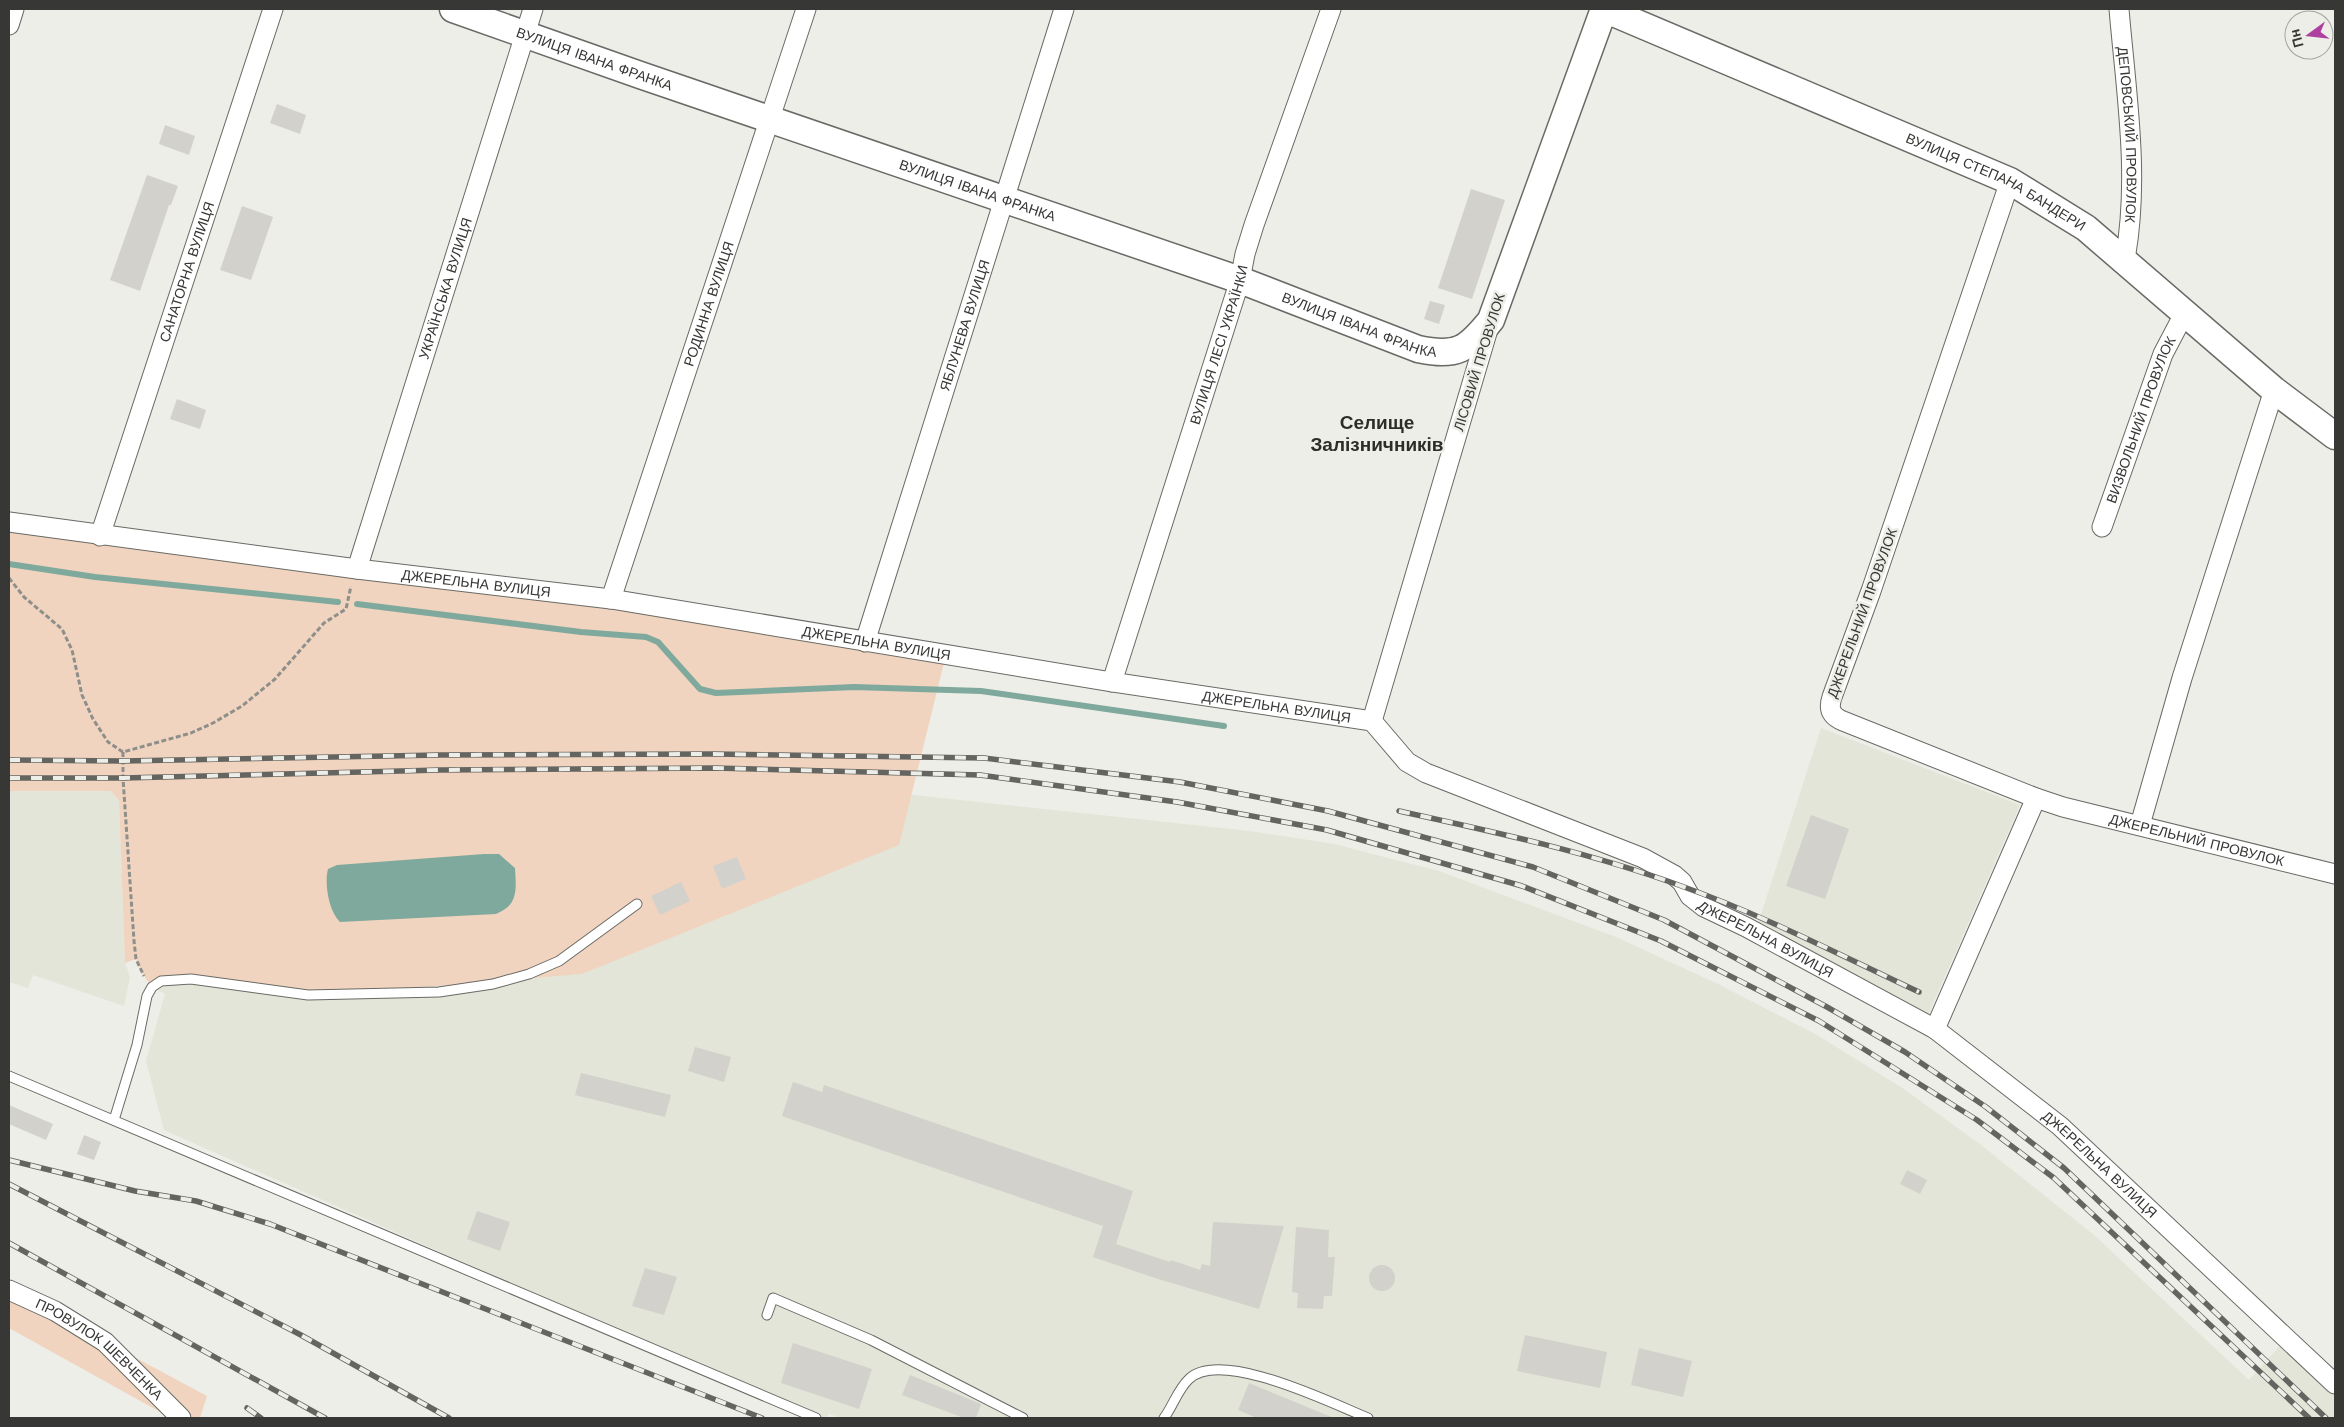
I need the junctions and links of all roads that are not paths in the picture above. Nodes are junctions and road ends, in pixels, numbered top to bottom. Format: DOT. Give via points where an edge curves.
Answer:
graph roads {
  1 [pos="14,9"];
  2 [pos="273,9"];
  3 [pos="453,9"];
  4 [pos="533,9"];
  5 [pos="806,9"];
  6 [pos="1064,9"];
  7 [pos="1331,9"];
  8 [pos="1604,9"];
  9 [pos="2119,9"];
  10 [pos="9,25"];
  11 [pos="524,34"];
  12 [pos="770,119"];
  13 [pos="2010,181"];
  14 [pos="1004,198"];
  15 [pos="2125,259"];
  16 [pos="1240,280"];
  17 [pos="2184,314"];
  18 [pos="1491,320"];
  19 [pos="2274,390"];
  20 [pos="2335,436"];
  21 [pos="9,522"];
  22 [pos="2102,527"];
  23 [pos="100,536"];
  24 [pos="357,569"];
  25 [pos="611,599"];
  26 [pos="865,642"];
  27 [pos="1112,682"];
  28 [pos="1372,721"];
  29 [pos="2036,798"];
  30 [pos="2140,825"];
  31 [pos="2335,874"];
  32 [pos="637,904"];
  33 [pos="1934,1029"];
  34 [pos="9,1076"];
  35 [pos="114,1120"];
  36 [pos="9,1290"];
  37 [pos="767,1315"];
  38 [pos="2335,1384"];
  39 [pos="182,1418"];
  40 [pos="816,1418"];
  41 [pos="1023,1418"];
  42 [pos="1164,1418"];
  43 [pos="1368,1418"];
  1 -- 10 [label="street"];
  2 -- 23 [label="street, САНАТОРНА ВУЛИЦЯ"];
  3 -- 11 [label="street, ВУЛИЦЯ ІВАНА ФРАНКА"];
  4 -- 11 [label="street, УКРАЇНСЬКА ВУЛИЦЯ"];
  5 -- 12 [label="street, РОДИННА ВУЛИЦЯ"];
  6 -- 14 [label="street, ЯБЛУНЕВА ВУЛИЦЯ"];
  7 -- 16 [label="street, ВУЛИЦЯ ЛЕСІ УКРАЇНКИ" via="1254,225"];
  8 -- 13 [label="street, ВУЛИЦЯ СТЕПАНА БАНДЕРИ"];
  8 -- 18 [label="street, ЛІСОВИЙ ПРОВУЛОК"];
  9 -- 15 [label="street, ДЕПОВСЬКИЙ ПРОВУЛОК" via="2133,190"];
  11 -- 12 [label="street, ВУЛИЦЯ ІВАНА ФРАНКА"];
  11 -- 24 [label="street, УКРАЇНСЬКА ВУЛИЦЯ"];
  12 -- 14 [label="street, ВУЛИЦЯ ІВАНА ФРАНКА"];
  12 -- 25 [label="street, РОДИННА ВУЛИЦЯ"];
  13 -- 15 [label="street, ВУЛИЦЯ СТЕПАНА БАНДЕРИ" via="2086,228"];
  13 -- 29 [label="street, ДЖЕРЕЛЬНИЙ ПРОВУЛОК" via="1829,706 1835,718"];
  14 -- 16 [label="street, ВУЛИЦЯ ІВАНА ФРАНКА"];
  14 -- 26 [label="street, ЯБЛУНЕВА ВУЛИЦЯ"];
  15 -- 17 [label="street, ВУЛИЦЯ СТЕПАНА БАНДЕРИ"];
  16 -- 18 [label="street, ВУЛИЦЯ ІВАНА ФРАНКА" via="1435,353 1453,352 1467,345"];
  16 -- 27 [label="street, ВУЛИЦЯ ЛЕСІ УКРАЇНКИ"];
  17 -- 19 [label="street, ВУЛИЦЯ СТЕПАНА БАНДЕРИ"];
  17 -- 22 [label="street, ВИЗВОЛЬНИЙ ПРОВУЛОК" via="2164,354"];
  18 -- 28 [label="street, ЛІСОВИЙ ПРОВУЛОК"];
  19 -- 20 [label="street, ВУЛИЦЯ СТЕПАНА БАНДЕРИ"];
  19 -- 30 [label="street" via="2182,678"];
  21 -- 23 [label="street, ДЖЕРЕЛЬНА ВУЛИЦЯ"];
  23 -- 24 [label="street, ДЖЕРЕЛЬНА ВУЛИЦЯ"];
  24 -- 25 [label="street, ДЖЕРЕЛЬНА ВУЛИЦЯ"];
  25 -- 26 [label="street, ДЖЕРЕЛЬНА ВУЛИЦЯ"];
  26 -- 27 [label="street, ДЖЕРЕЛЬНА ВУЛИЦЯ"];
  27 -- 28 [label="street, ДЖЕРЕЛЬНА ВУЛИЦЯ"];
  28 -- 33 [label="street, ДЖЕРЕЛЬНА ВУЛИЦЯ" via="1407,762 1426,773 1643,858 1674,875 1690,896 1704,907"];
  29 -- 30 [label="street, ДЖЕРЕЛЬНИЙ ПРОВУЛОК"];
  29 -- 33 [label="street"];
  30 -- 31 [label="street, ДЖЕРЕЛЬНИЙ ПРОВУЛОК"];
  32 -- 35 [label="lane" via="559,961 493,984 439,992 308,995 191,979 169,979 152,987 147,996 137,1045"];
  33 -- 38 [label="street, ДЖЕРЕЛЬНА ВУЛИЦЯ" via="2060,1126"];
  34 -- 35 [label="lane"];
  35 -- 40 [label="lane"];
  36 -- 39 [label="street, ПРОВУЛОК ШЕВЧЕНКА" via="55,1311 105,1342"];
  37 -- 41 [label="lane" via="773,1298 871,1340"];
  42 -- 43 [label="lane" via="1189,1379 1211,1371 1245,1372 1271,1378"];
}
